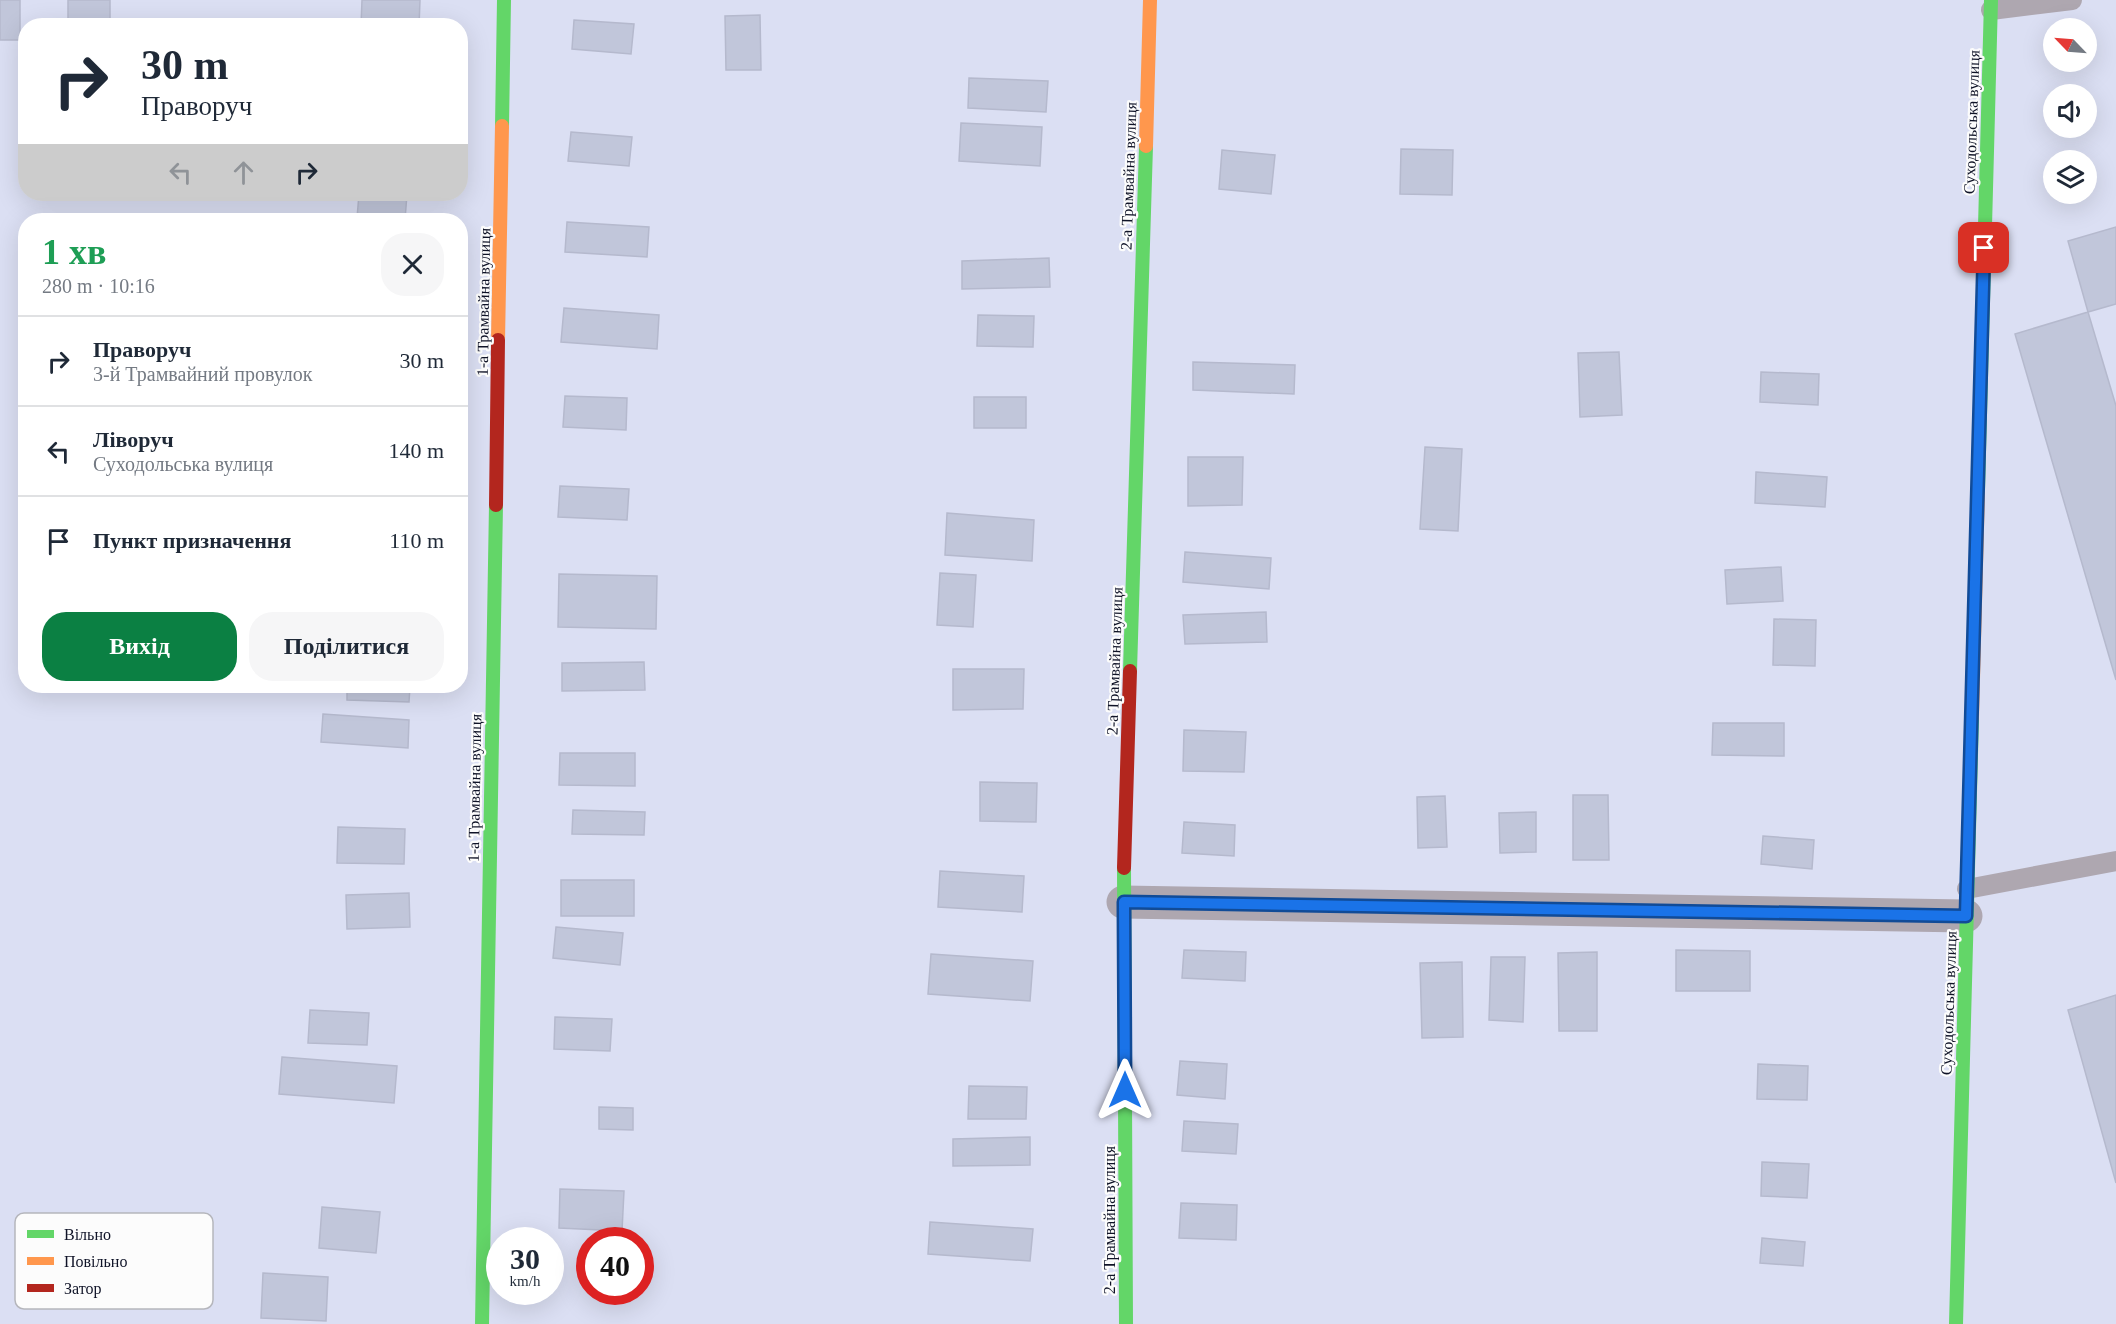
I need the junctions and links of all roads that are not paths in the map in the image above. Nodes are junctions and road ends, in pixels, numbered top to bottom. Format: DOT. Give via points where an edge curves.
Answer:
graph roads {
  1 [pos="504,0"];
  2 [pos="1150,0"];
  3 [pos="2072,0"];
  4 [pos="1991,5"];
  5 [pos="2116,861"];
  6 [pos="1124,902"];
  7 [pos="1967,903"];
  8 [pos="482,1324"];
  9 [pos="1126,1324"];
  10 [pos="1956,1324"];
  1 -- 8 [label="street, 1-а Трамвайна вулиця"];
  2 -- 6 [label="street, 2-а Трамвайна вулиця"];
  3 -- 4 [label="lane"];
  4 -- 7 [label="street, Суходольська вулиця"];
  5 -- 7 [label="lane"];
  6 -- 7 [label="street"];
  6 -- 9 [label="street, 2-а Трамвайна вулиця"];
  7 -- 10 [label="street, Суходольська вулиця"];
}
